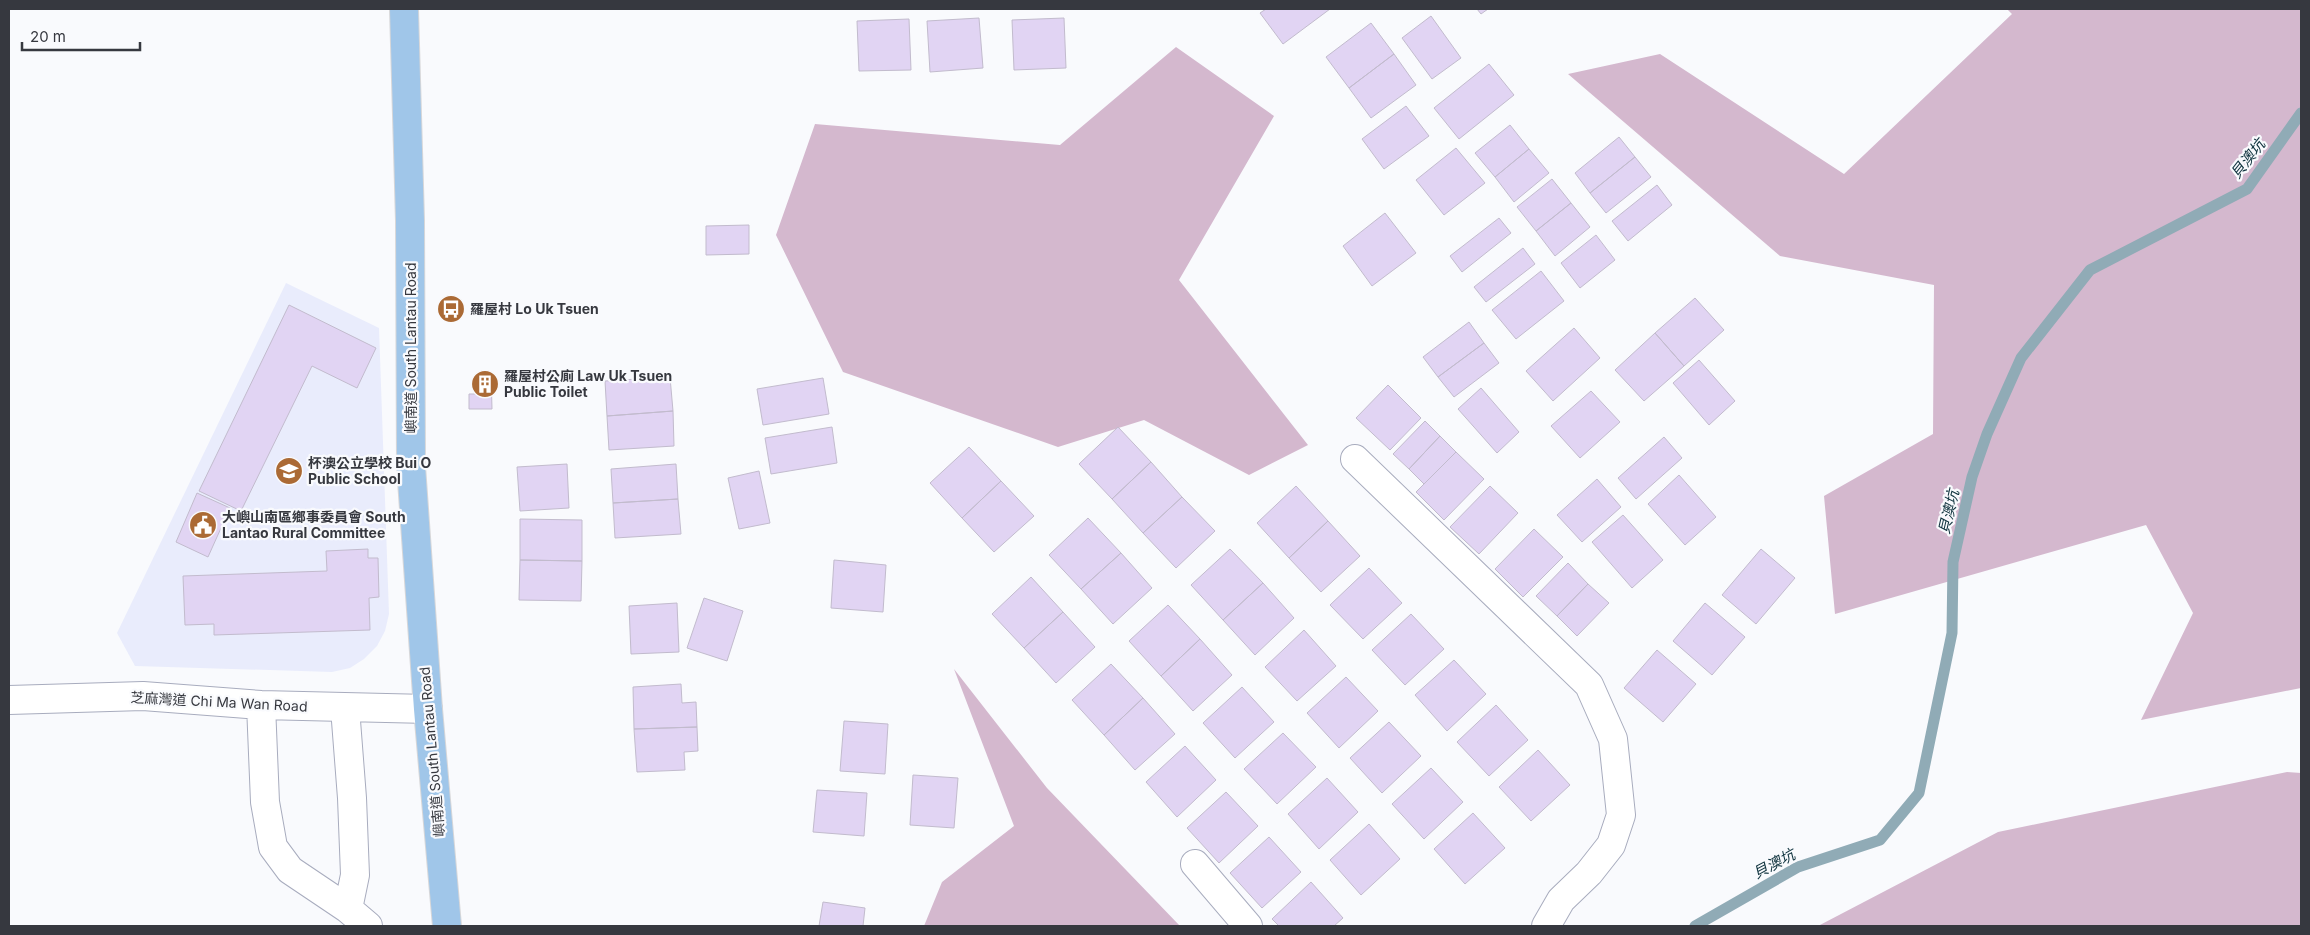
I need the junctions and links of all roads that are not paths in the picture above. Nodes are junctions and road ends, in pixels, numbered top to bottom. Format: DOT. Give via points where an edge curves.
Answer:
graph roads {
  1 [pos="404,9"];
  2 [pos="1355,459"];
  3 [pos="9,700"];
  4 [pos="261,705"];
  5 [pos="345,708"];
  6 [pos="428,709"];
  7 [pos="1194,864"];
  8 [pos="348,909"];
  9 [pos="368,926"];
  10 [pos="447,926"];
  11 [pos="1248,926"];
  12 [pos="1546,926"];
  1 -- 6 [label="main road, 嶼南道 South Lantau Road" via="410,221 411,466"];
  2 -- 12 [label="street" via="1589,685 1613,739 1621,815 1611,845 1589,873 1561,900"];
  3 -- 4 [label="street, 芝麻灣道 Chi Ma Wan Road" via="143,696"];
  4 -- 5 [label="street, 芝麻灣道 Chi Ma Wan Road"];
  4 -- 8 [label="street" via="265,802 273,847 290,870"];
  5 -- 6 [label="street, 芝麻灣道 Chi Ma Wan Road"];
  5 -- 8 [label="street" via="355,875"];
  6 -- 10 [label="main road, 嶼南道 South Lantau Road"];
  7 -- 11 [label="street"];
  8 -- 9 [label="street"];
}
